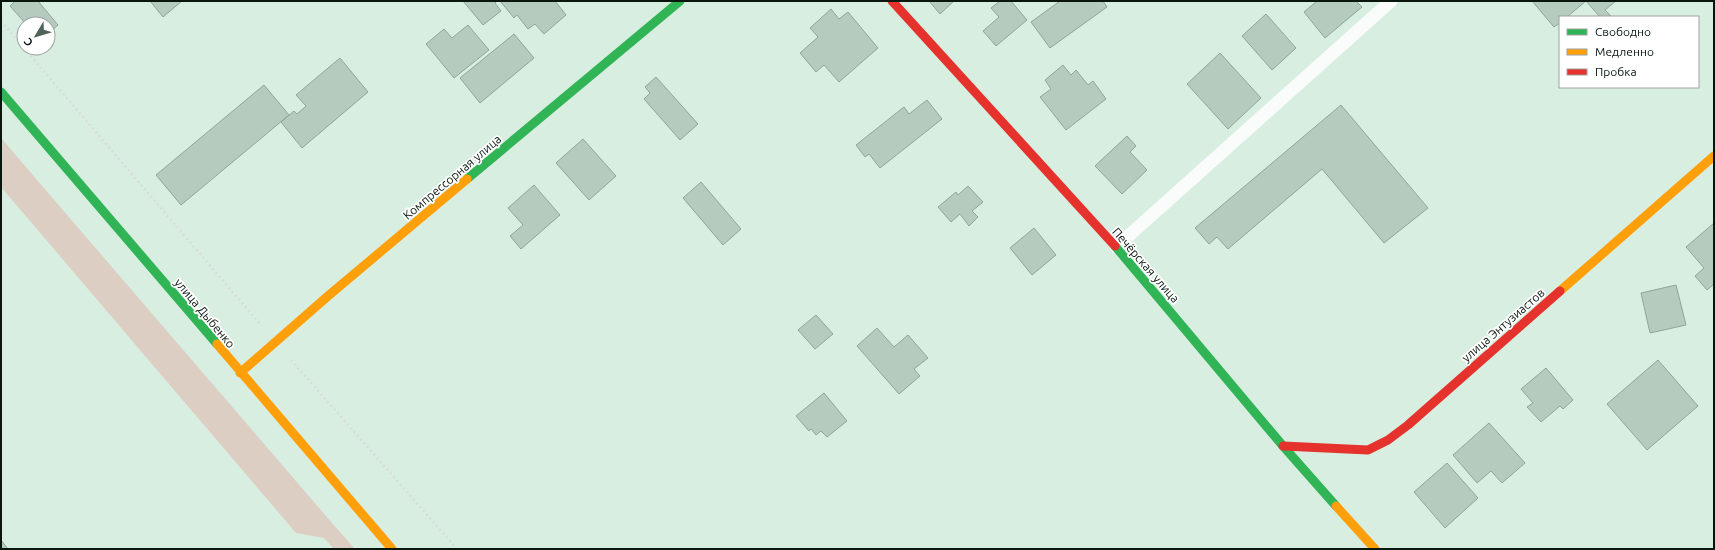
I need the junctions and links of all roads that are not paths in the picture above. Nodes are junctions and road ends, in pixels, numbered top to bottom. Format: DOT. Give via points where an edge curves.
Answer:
graph roads {
  1 [pos="680,1"];
  2 [pos="892,1"];
  3 [pos="1391,1"];
  4 [pos="1,92"];
  5 [pos="1714,156"];
  6 [pos="1116,247"];
  7 [pos="240,373"];
  8 [pos="1283,446"];
  9 [pos="392,549"];
  10 [pos="1375,549"];
  1 -- 7 [label="street, Компрессорная улица"];
  2 -- 6 [label="street, Печёрская улица"];
  3 -- 6 [label="lane"];
  4 -- 7 [label="street, улица Дыбенко"];
  5 -- 8 [label="street, улица Энтузиастов" via="1388,440 1368,450"];
  6 -- 8 [label="street, Печёрская улица"];
  7 -- 9 [label="street, улица Дыбенко"];
  8 -- 10 [label="street, Печёрская улица"];
}
